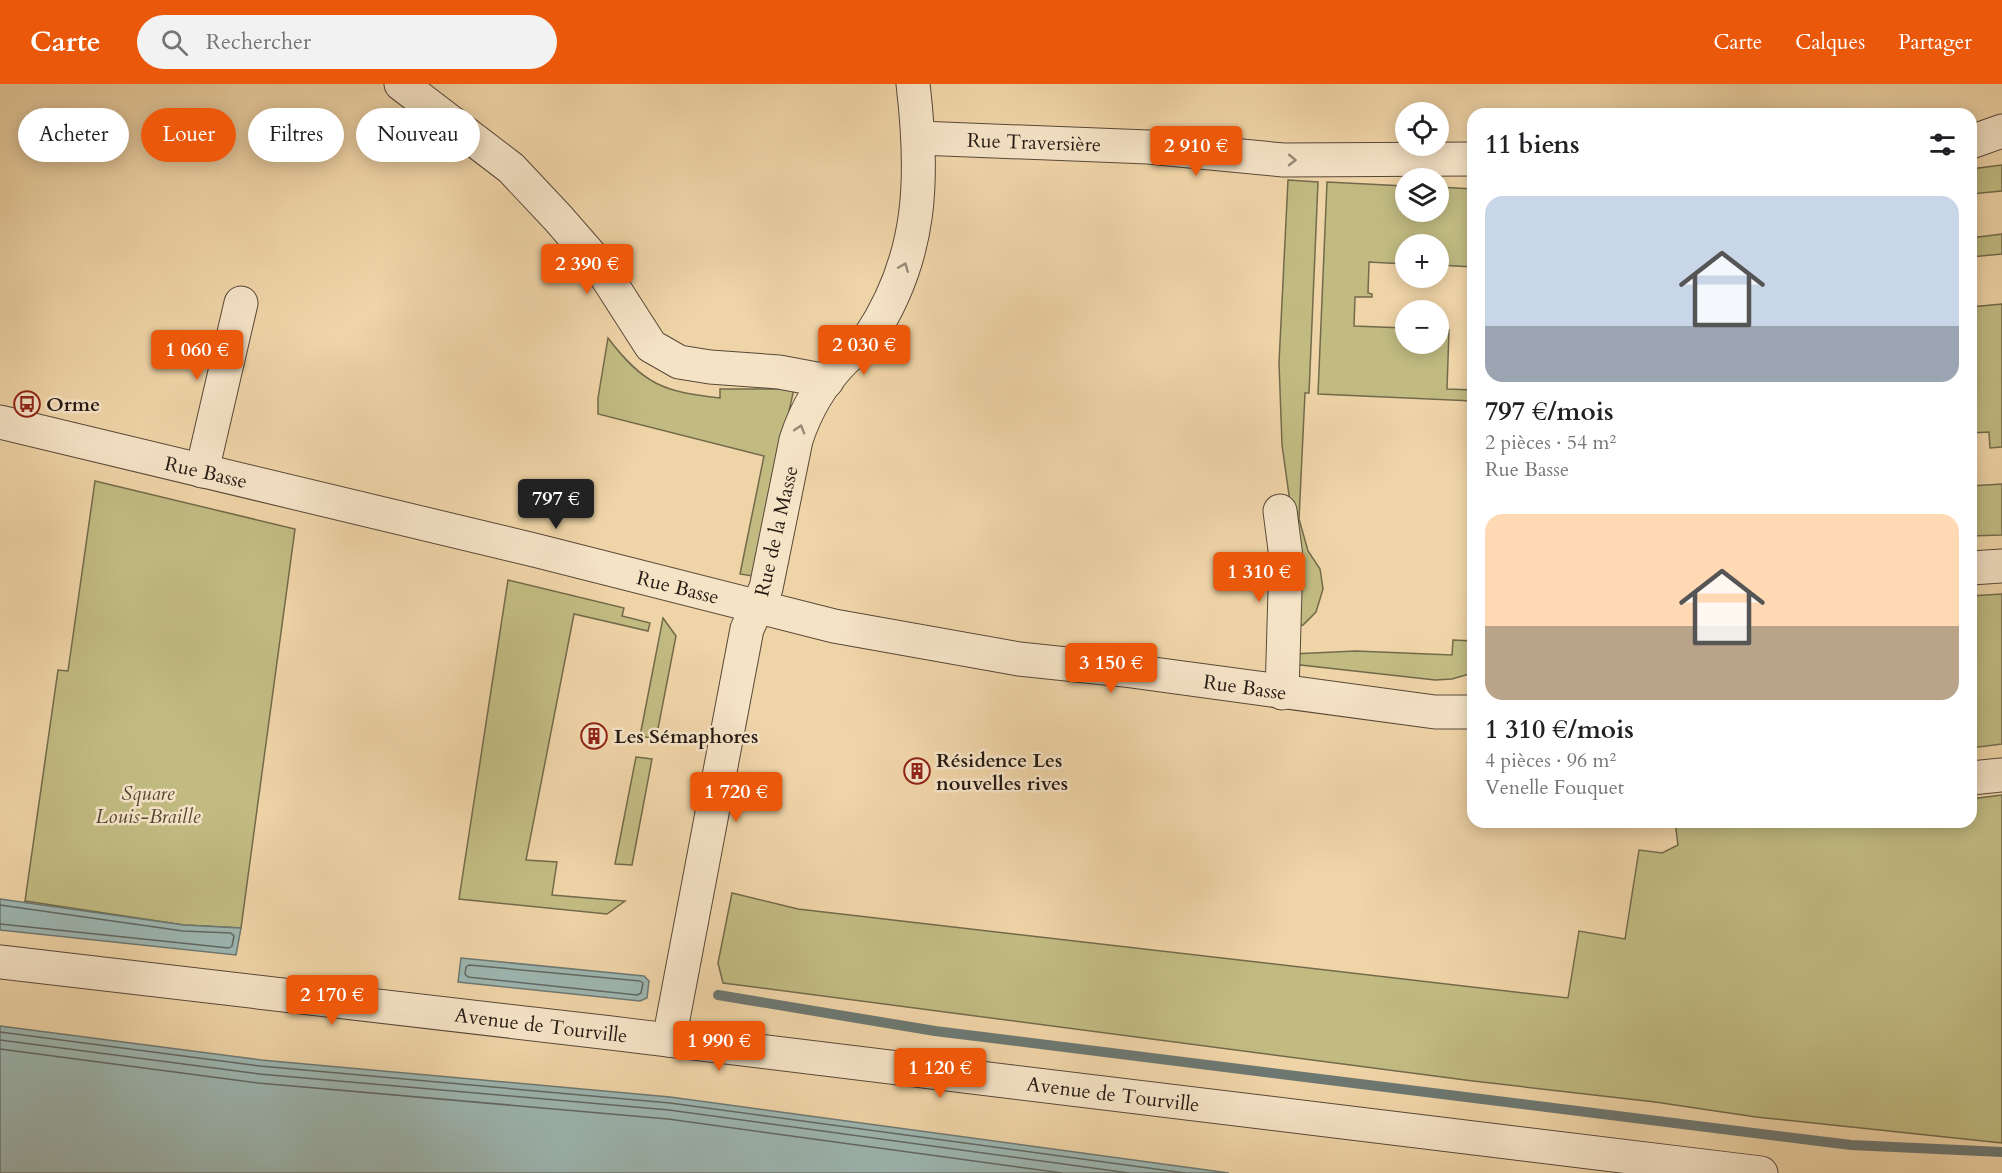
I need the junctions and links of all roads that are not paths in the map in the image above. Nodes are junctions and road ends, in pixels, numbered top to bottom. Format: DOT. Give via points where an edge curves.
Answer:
graph roads {
  1 [pos="401,84"];
  2 [pos="913,84"];
  3 [pos="919,138"];
  4 [pos="1467,159"];
  5 [pos="240,303"];
  6 [pos="827,381"];
  7 [pos="0,422"];
  8 [pos="202,471"];
  9 [pos="1280,511"];
  10 [pos="2002,566"];
  11 [pos="1977,568"];
  12 [pos="758,608"];
  13 [pos="1282,693"];
  14 [pos="1467,712"];
  15 [pos="2002,775"];
  16 [pos="1977,777"];
  17 [pos="0,962"];
  18 [pos="669,1040"];
  19 [pos="1761,1173"];
  1 -- 6 [label="street" via="511,168 599,265 651,346 679,362"];
  2 -- 3 [label="street, Rue de la Masse"];
  3 -- 4 [label="street, Rue Traversière, one-way" via="1148,147 1283,160"];
  6 -- 3 [label="street, Rue de la Masse, one-way" via="868,340 907,261 916,219"];
  5 -- 8 [label="street"];
  12 -- 6 [label="street, Rue de la Masse, one-way" via="768,580 796,440 803,418"];
  7 -- 8 [label="street, Rue Basse"];
  8 -- 12 [label="street, Rue Basse"];
  9 -- 13 [label="street" via="1286,556"];
  10 -- 11 [label="street"];
  12 -- 13 [label="street, Rue Basse" via="989,654"];
  12 -- 18 [label="street, Rue de la Masse" via="747,629"];
  13 -- 14 [label="street, Rue Basse" via="1435,712"];
  15 -- 16 [label="street"];
  17 -- 18 [label="street, Avenue de Tourville"];
  18 -- 19 [label="street, Avenue de Tourville"];
}
